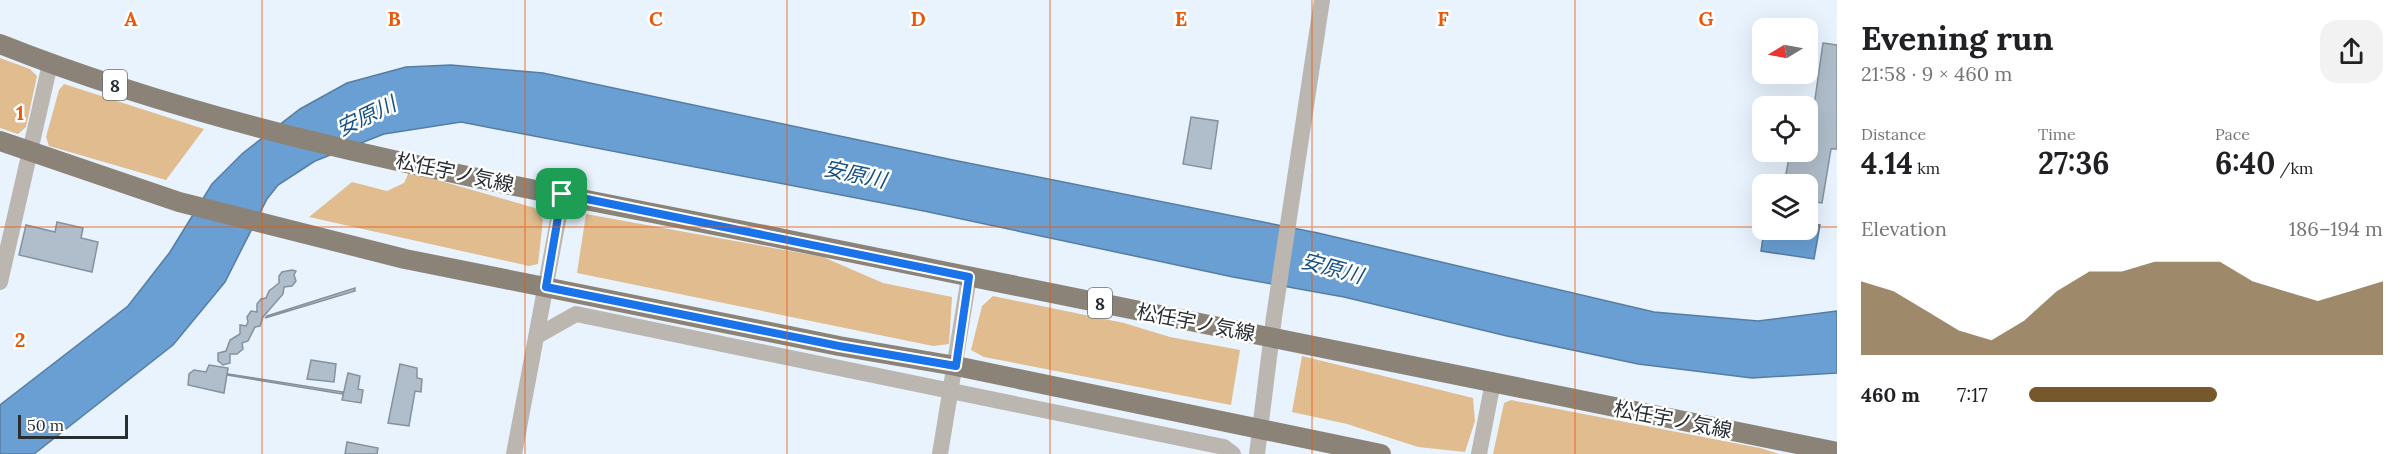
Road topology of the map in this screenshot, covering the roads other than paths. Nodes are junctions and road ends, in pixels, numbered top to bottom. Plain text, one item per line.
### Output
1 (1322, 0) edge
2 (0, 44) edge
3 (50, 64) junction
4 (0, 141) edge
5 (30, 153) junction
6 (562, 194) junction
7 (969, 277) junction
8 (0, 282) edge
9 (546, 287) junction
10 (1273, 327) junction
11 (537, 336) junction
12 (956, 366) junction
13 (1493, 382) junction
14 (951, 392) junction
15 (1260, 431) junction
16 (1837, 452) edge
17 (514, 454) edge
18 (940, 454) edge
19 (1233, 454) edge
20 (1257, 454) edge
21 (1381, 454) edge
22 (1479, 454) edge

1 - 10 street
2 - 3 main road, 松任宇ノ気線 / 8
3 - 5 street
3 - 6 main road, 松任宇ノ気線 / 8
4 - 5 main road
5 - 8 street
5 - 9 main road
6 - 7 main road, 松任宇ノ気線 / 8
6 - 9 street
7 - 10 main road, 松任宇ノ気線 / 8
7 - 12 street
9 - 11 street
9 - 12 main road
10 - 13 main road, 松任宇ノ気線 / 8
10 - 15 street
11 - 14 street
11 - 17 street
12 - 14 street
12 - 15 main road
13 - 16 main road, 松任宇ノ気線 / 8
13 - 22 street
14 - 18 street
14 - 19 street
15 - 20 street
15 - 21 main road

